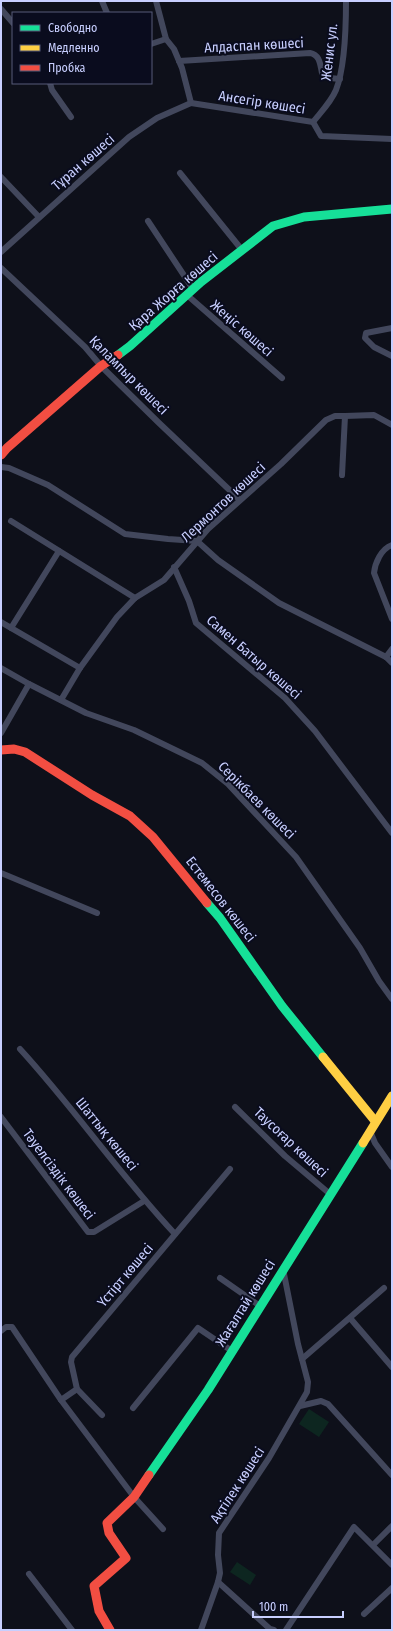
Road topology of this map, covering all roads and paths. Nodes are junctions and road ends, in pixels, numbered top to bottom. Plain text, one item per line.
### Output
1 (102, 1) edge
2 (156, 1) edge
3 (346, 1) edge
4 (1, 9) edge
5 (107, 12) edge
6 (12, 22) edge
7 (166, 39) junction
8 (152, 44) edge
9 (179, 61) junction
10 (340, 79) junction
11 (50, 84) edge
12 (191, 103) junction
13 (71, 117) dead end
14 (313, 122) junction
15 (392, 139) edge
16 (180, 173) dead end
17 (1, 177) edge
18 (392, 209) edge
19 (39, 217) junction
20 (148, 221) dead end
21 (242, 250) junction
22 (1, 252) edge
23 (1, 268) edge
24 (190, 292) junction
25 (392, 328) edge
26 (392, 356) edge
27 (101, 366) junction
28 (282, 378) dead end
29 (345, 416) junction
30 (392, 425) edge
31 (4, 445) edge
32 (1, 455) edge
33 (1, 467) edge
34 (342, 476) dead end
35 (240, 500) junction
36 (11, 521) dead end
37 (197, 541) junction
38 (392, 545) edge
39 (59, 551) junction
40 (174, 567) junction
41 (135, 598) junction
42 (392, 619) edge
43 (1, 622) edge
44 (11, 628) junction
45 (392, 649) edge
46 (386, 657) junction
47 (392, 663) edge
48 (1, 668) edge
49 (80, 668) junction
50 (29, 684) junction
51 (61, 700) junction
52 (1, 733) edge
53 (1, 750) edge
54 (392, 832) edge
55 (1, 873) edge
56 (97, 913) dead end
57 (392, 1000) edge
58 (20, 1049) dead end
59 (392, 1096) edge
60 (235, 1107) dead end
61 (1, 1117) edge
62 (375, 1121) junction
63 (370, 1131) junction
64 (392, 1167) edge
65 (230, 1169) dead end
66 (330, 1194) junction
67 (144, 1201) junction
68 (175, 1234) junction
69 (283, 1268) junction
70 (220, 1278) dead end
71 (384, 1288) dead end
72 (260, 1306) junction
73 (350, 1318) junction
74 (1, 1331) edge
75 (232, 1351) junction
76 (302, 1359) junction
77 (392, 1367) edge
78 (77, 1389) junction
79 (61, 1400) junction
80 (300, 1406) junction
81 (133, 1408) dead end
82 (102, 1414) dead end
83 (392, 1475) edge
84 (134, 1497) junction
85 (392, 1526) edge
86 (163, 1529) dead end
87 (373, 1545) junction
88 (392, 1565) edge
89 (29, 1574) dead end
90 (218, 1582) junction
91 (392, 1588) edge
92 (364, 1614) dead end
93 (72, 1630) edge
94 (110, 1630) edge
95 (201, 1630) edge
96 (274, 1630) edge
97 (286, 1630) edge

1 - 5 street
2 - 7 street
3 - 10 street, Женис ул.
4 - 6 street
7 - 8 street
7 - 9 street
9 - 10 street, Алдаспан көшесі
9 - 12 street
10 - 14 street, Женис ул.
11 - 13 street
12 - 14 street, Ансегір көшесі
12 - 19 street, Тұран көшесі
14 - 15 street, Ансегір көшесі
16 - 21 street
17 - 19 street
18 - 21 street, Қара Жорға көшесі
19 - 22 street, Тұран көшесі
20 - 24 street, Жеңіс көшесі
21 - 24 street, Қара Жорға көшесі
23 - 27 street, Қалампыр көшесі
24 - 27 street, Қара Жорға көшесі
24 - 28 street, Жеңіс көшесі
25 - 26 street
27 - 31 street, Қара Жорға көшесі
27 - 35 street, Қалампыр көшесі
29 - 30 street, Лермонтов көшесі
29 - 34 street
29 - 35 street, Лермонтов көшесі
31 - 32 street, Қара Жорға көшесі
33 - 37 street
35 - 37 street, Лермонтов көшесі
36 - 39 street
37 - 40 street, Лермонтов көшесі
37 - 46 street
38 - 42 street
39 - 41 street
39 - 44 street
40 - 41 street, Лермонтов көшесі
40 - 54 street, Самен Батыр көшесі
41 - 49 street, Лермонтов көшесі
43 - 44 street
44 - 49 street
45 - 46 street
46 - 47 street
48 - 50 street, Серікбаев көшесі
49 - 51 street, Лермонтов көшесі
50 - 51 street, Серікбаев көшесі
50 - 52 street
51 - 57 street, Серікбаев көшесі
53 - 62 street, Естемесов көшесі
55 - 56 street
58 - 67 street, Шаттық көшесі
59 - 62 street, Жағалтай көшесі
60 - 66 street, Тауcоғар көшесі
61 - 67 street, Тәуелсіздік көшесі
62 - 63 street, Жағалтай көшесі
63 - 64 street
63 - 66 street, Жағалтай көшесі
65 - 68 street, Үстірт көшесі
66 - 69 street, Жағалтай көшесі
67 - 68 street, Шаттық көшесі
68 - 78 street, Үстірт көшесі
69 - 72 street, Жағалтай көшесі
69 - 76 street, Ақтілек көшесі
70 - 72 street
71 - 73 street
72 - 75 street, Жағалтай көшесі
73 - 76 street
73 - 77 street
74 - 79 street
75 - 81 street
75 - 84 street, Жағалтай көшесі
76 - 80 street, Ақтілек көшесі
78 - 79 street
78 - 82 street
79 - 84 street
80 - 83 street
80 - 90 street, Ақтілек көшесі
84 - 86 street
84 - 94 street, Жағалтай көшесі
85 - 87 street
87 - 88 street
87 - 97 street
89 - 93 street
90 - 95 street, Ақтілек көшесі
90 - 96 street
91 - 92 street

